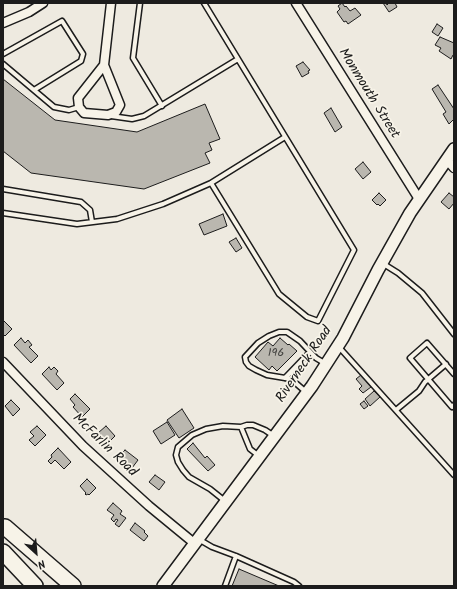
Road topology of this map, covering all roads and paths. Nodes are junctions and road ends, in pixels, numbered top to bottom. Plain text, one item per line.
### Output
1 (43, 3) edge
2 (111, 3) edge
3 (140, 3) edge
4 (204, 3) edge
5 (296, 3) edge
6 (3, 23) edge
7 (3, 54) edge
8 (238, 59) junction
9 (3, 64) edge
10 (104, 65) junction
11 (34, 90) junction
12 (162, 106) junction
13 (79, 107) junction
14 (108, 115) junction
15 (285, 136) junction
16 (454, 149) edge
17 (450, 164) edge
18 (210, 183) junction
19 (3, 189) edge
20 (419, 199) junction
21 (3, 213) edge
22 (92, 222) junction
23 (382, 263) junction
24 (454, 334) edge
25 (338, 346) junction
26 (310, 352) junction
27 (3, 362) edge
28 (326, 364) junction
29 (446, 364) junction
30 (454, 374) edge
31 (285, 378) junction
32 (428, 380) junction
33 (307, 392) junction
34 (454, 405) edge
35 (396, 410) junction
36 (241, 427) junction
37 (274, 436) junction
38 (259, 456) junction
39 (454, 476) edge
40 (225, 501) junction
41 (4, 526) edge
42 (196, 540) junction
43 (3, 552) edge
44 (236, 556) junction
45 (35, 586) edge
46 (65, 586) edge
47 (73, 586) edge
48 (163, 586) edge
49 (225, 586) edge
50 (299, 586) edge

1 - 6 street
2 - 10 street
3 - 12 lane
4 - 8 lane
5 - 20 street, Monmouth Street
7 - 11 lane
8 - 12 lane
8 - 15 lane
9 - 11 lane
10 - 13 street
10 - 14 street
11 - 13 lane
12 - 14 lane
13 - 14 street
15 - 18 lane
15 - 18 lane
16 - 17 main road, Riverneck Road
17 - 20 main road, Riverneck Road
18 - 22 lane
19 - 22 lane
20 - 23 main road, Riverneck Road
21 - 22 lane
23 - 24 lane
23 - 25 main road, Riverneck Road
25 - 28 main road, Riverneck Road
25 - 35 lane
26 - 28 lane
26 - 31 lane
26 - 31 lane
27 - 42 street, McFarlin Road
28 - 33 main road, Riverneck Road
29 - 30 lane
29 - 32 lane
29 - 32 lane
31 - 33 lane
32 - 34 lane
32 - 35 lane
33 - 37 main road, Riverneck Road
35 - 39 lane
36 - 37 lane
36 - 38 lane
36 - 40 lane
37 - 38 main road, Riverneck Road
38 - 40 main road, Riverneck Road
40 - 42 main road, Riverneck Road
41 - 46 highway
41 - 47 highway
42 - 44 lane
42 - 48 main road, Riverneck Road
43 - 45 highway
44 - 49 lane
44 - 50 lane

